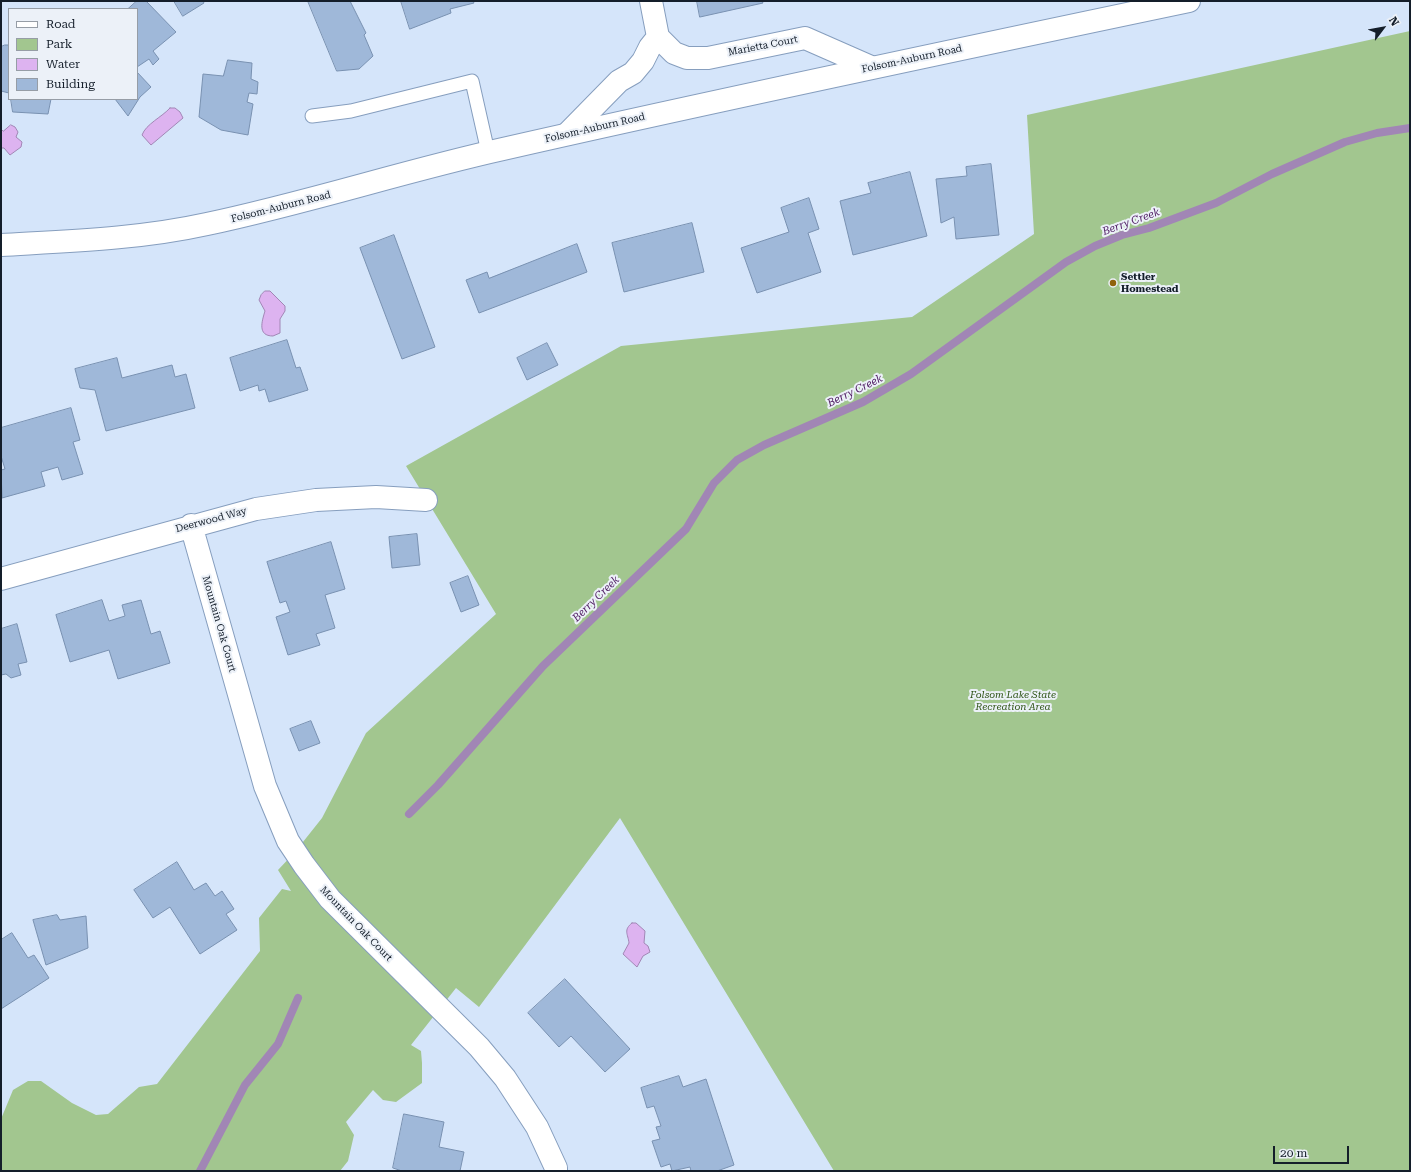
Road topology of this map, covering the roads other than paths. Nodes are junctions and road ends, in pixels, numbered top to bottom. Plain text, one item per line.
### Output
1 (652, 1) edge
2 (1189, 1) edge
3 (658, 37) junction
4 (871, 67) junction
5 (312, 116) dead end
6 (567, 134) junction
7 (488, 152) junction
8 (1, 245) edge
9 (426, 500) dead end
10 (191, 525) junction
11 (1, 579) edge
12 (556, 1169) edge

1 - 3 street
2 - 4 street, Folsom-Auburn Road
3 - 4 street, Marietta Court
3 - 6 street
4 - 6 street, Folsom-Auburn Road
5 - 7 lane
6 - 7 street, Folsom-Auburn Road
7 - 8 street, Folsom-Auburn Road
9 - 10 street, Deerwood Way
10 - 11 street, Deerwood Way
10 - 12 street, Mountain Oak Court

